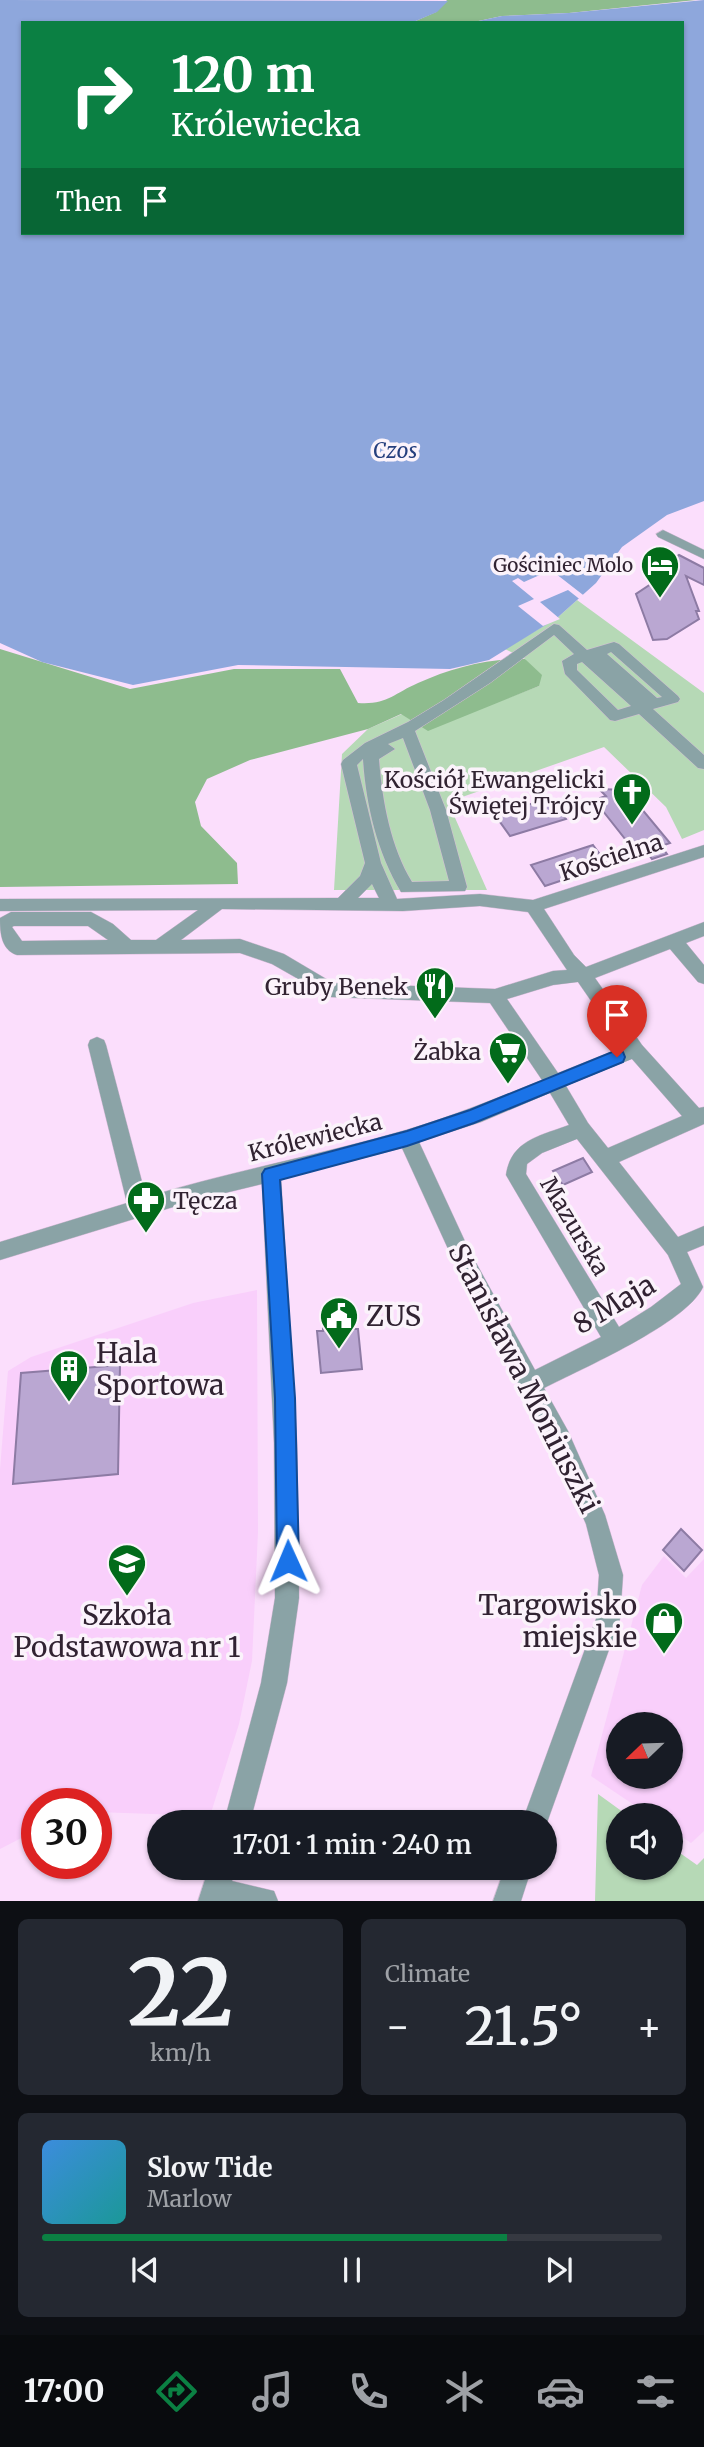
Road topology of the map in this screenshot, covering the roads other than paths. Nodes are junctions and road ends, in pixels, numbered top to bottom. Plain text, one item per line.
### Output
1 (663, 534) dead end
2 (704, 555) edge
3 (590, 654) junction
4 (648, 706) junction
5 (409, 734) junction
6 (704, 748) edge
7 (704, 764) edge
8 (704, 851) edge
9 (373, 863) junction
10 (459, 887) junction
11 (480, 900) junction
12 (219, 902) junction
13 (343, 903) junction
14 (0, 905) edge
15 (533, 906) junction
16 (399, 910) junction
17 (704, 929) edge
18 (673, 940) junction
19 (127, 947) junction
20 (159, 947) junction
21 (583, 975) junction
22 (704, 977) edge
23 (495, 996) junction
24 (97, 1045) dead end
25 (635, 1050) junction
26 (554, 1082) junction
27 (700, 1117) edge
28 (581, 1129) junction
29 (407, 1138) junction
30 (605, 1159) junction
31 (271, 1174) junction
32 (139, 1209) junction
33 (704, 1235) edge
34 (675, 1248) junction
35 (0, 1251) edge
36 (615, 1340) junction
37 (531, 1383) junction
38 (240, 1810) edge
39 (539, 1810) edge
40 (514, 1880) edge
41 (216, 1887) edge
42 (264, 1901) edge
43 (506, 1901) edge

1 - 2 street
3 - 4 street
3 - 4 street
3 - 4 street
3 - 5 street
4 - 6 street
4 - 7 street
5 - 9 street
5 - 10 street
5 - 10 street
8 - 15 street, Kościelna
9 - 13 street
9 - 16 street
10 - 11 street
11 - 15 street
11 - 16 street
12 - 13 street
12 - 14 street
12 - 20 street
13 - 16 street
15 - 21 street
17 - 18 street
18 - 21 street
18 - 22 street
19 - 19 street
19 - 20 street
20 - 23 street
21 - 23 street
21 - 25 street
23 - 26 street
24 - 32 street
25 - 26 street, Królewiecka
25 - 27 street
26 - 28 street
26 - 29 street, Królewiecka
27 - 30 street
28 - 30 street
28 - 36 street, Mazurska
29 - 31 street, Królewiecka
29 - 37 street, Stanisława Moniuszki
30 - 34 street
31 - 32 street, Królewiecka
31 - 38 street
32 - 35 street, Królewiecka
33 - 34 street
34 - 36 street, 8 Maja
36 - 37 street, 8 Maja
37 - 39 street, Stanisława Moniuszki
40 - 43 street
41 - 42 street

